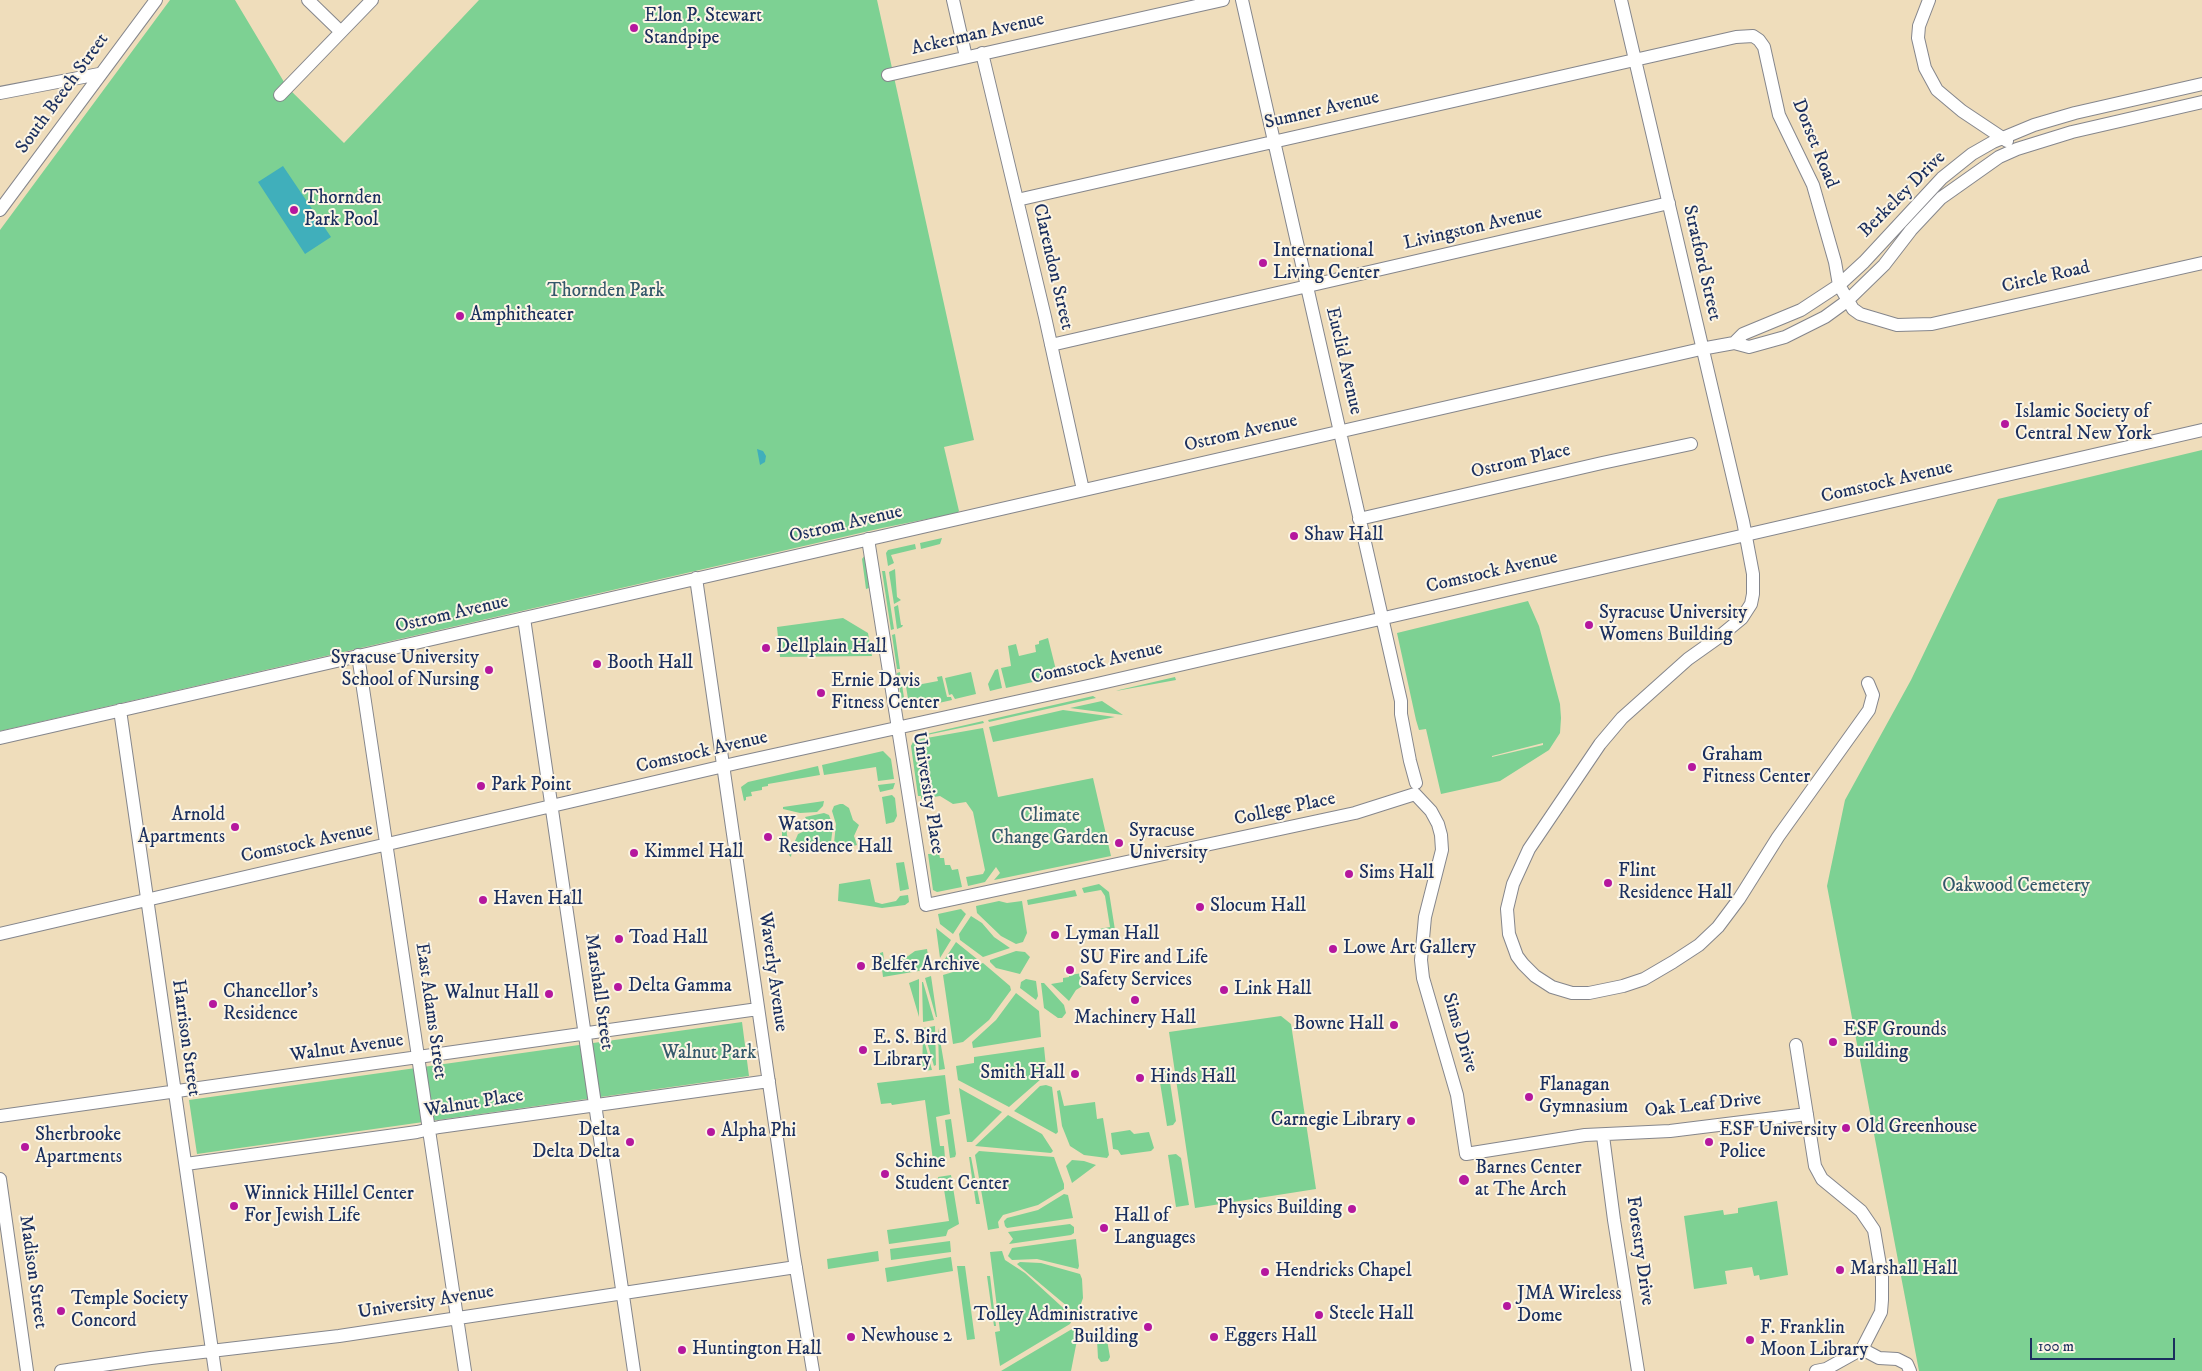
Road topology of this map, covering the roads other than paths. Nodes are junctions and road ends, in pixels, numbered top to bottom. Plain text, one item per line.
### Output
1 (156, 0) edge
2 (308, 0) edge
3 (372, 0) edge
4 (953, 0) edge
5 (1223, 0) edge
6 (1242, 0) edge
7 (1622, 0) edge
8 (1929, 0) edge
9 (341, 32) junction
10 (982, 53) junction
11 (966, 57) junction
12 (1635, 60) junction
13 (99, 74) junction
14 (888, 75) dead end
15 (2202, 84) edge
16 (0, 93) edge
17 (280, 95) dead end
18 (2202, 102) edge
19 (2004, 138) junction
20 (1275, 141) junction
21 (2016, 149) junction
22 (1018, 200) junction
23 (1669, 203) junction
24 (0, 210) edge
25 (2202, 262) edge
26 (1838, 285) junction
27 (1306, 286) junction
28 (1847, 301) junction
29 (1897, 325) joint
30 (1734, 343) junction
31 (1051, 345) junction
32 (1701, 349) junction
33 (1340, 430) junction
34 (2202, 430) edge
35 (1691, 444) dead end
36 (1083, 490) junction
37 (1360, 519) junction
38 (1745, 534) junction
39 (868, 539) junction
40 (696, 578) junction
41 (1381, 617) junction
42 (524, 618) junction
43 (358, 655) junction
44 (1868, 683) dead end
45 (120, 710) junction
46 (898, 728) junction
47 (0, 738) edge
48 (724, 766) junction
49 (1416, 788) junction
50 (552, 807) junction
51 (387, 845) junction
52 (147, 899) junction
53 (926, 905) joint
54 (0, 934) edge
55 (758, 1009) junction
56 (584, 1033) junction
57 (1796, 1045) dead end
58 (417, 1058) junction
59 (769, 1081) junction
60 (174, 1092) junction
61 (595, 1104) junction
62 (1807, 1114) junction
63 (0, 1116) edge
64 (429, 1129) junction
65 (1603, 1136) junction
66 (186, 1164) junction
67 (0, 1179) edge
68 (796, 1267) junction
69 (623, 1292) junction
70 (457, 1317) junction
71 (1862, 1349) junction
72 (212, 1351) junction
73 (28, 1371) edge
74 (61, 1371) edge
75 (215, 1371) edge
76 (466, 1371) edge
77 (634, 1371) edge
78 (813, 1371) edge
79 (1638, 1371) edge
80 (1816, 1371) edge
81 (1910, 1371) edge

1 - 13 street, South Beech Street
2 - 9 street
3 - 9 street
4 - 11 street
5 - 10 street, Ackerman Avenue
6 - 20 street, Euclid Avenue
7 - 12 street, Stratford Street
8 - 19 street
9 - 17 street
10 - 11 street, Ackerman Avenue
10 - 22 street, Clarendon Street
11 - 14 street, Ackerman Avenue
12 - 20 street, Sumner Avenue
12 - 23 street, Stratford Street
12 - 26 street, Dorset Road
13 - 16 street
13 - 24 street, South Beech Street
15 - 19 street, Berkeley Drive
18 - 21 street, Berkeley Drive
19 - 21 street
19 - 26 street, Berkeley Drive
20 - 22 street, Sumner Avenue
20 - 27 street, Euclid Avenue
21 - 28 street, Berkeley Drive
22 - 31 street, Clarendon Street
23 - 27 street, Livingston Avenue
23 - 32 street, Stratford Street
25 - 29 street, Circle Road
26 - 28 street, Dorset Road
26 - 30 street, Berkeley Drive
27 - 31 street, Livingston Avenue
27 - 33 street, Euclid Avenue
28 - 29 street, Dorset Road
28 - 30 street, Berkeley Drive
30 - 32 street, Berkeley Drive
31 - 36 street, Clarendon Street
32 - 33 street, Ostrom Avenue
32 - 38 street, Stratford Street
33 - 36 street, Ostrom Avenue
33 - 37 street, Euclid Avenue
34 - 38 street, Comstock Avenue
35 - 37 street, Ostrom Place
36 - 39 street, Ostrom Avenue
37 - 41 street, Euclid Avenue
38 - 41 street, Comstock Avenue
38 - 44 street, Stratford Street
39 - 40 street, Ostrom Avenue
39 - 46 street, University Place
40 - 42 street, Ostrom Avenue
40 - 48 street, Waverly Avenue
41 - 46 street, Comstock Avenue
41 - 49 street, Euclid Avenue
42 - 43 street, Ostrom Avenue
42 - 50 street, Marshall Street
43 - 45 street, Ostrom Avenue
43 - 51 street, East Adams Street
45 - 47 street, Ostrom Avenue
45 - 52 street, Harrison Street
46 - 48 street, Comstock Avenue
46 - 53 street, University Place
48 - 50 street, Comstock Avenue
48 - 55 street, Waverly Avenue
49 - 53 street, College Place
49 - 65 street, Sims Drive
50 - 51 street, Comstock Avenue
50 - 56 street, Marshall Street
51 - 52 street, Comstock Avenue
51 - 58 street, East Adams Street
52 - 54 street, Comstock Avenue
52 - 60 street, Harrison Street
55 - 56 street, Walnut Avenue
55 - 59 street, Waverly Avenue
56 - 58 street, Walnut Avenue
56 - 61 street, Marshall Street
57 - 62 street
58 - 60 street, Walnut Avenue
58 - 64 street, East Adams Street
59 - 61 street, Walnut Place
59 - 68 street, Waverly Avenue
60 - 63 street, Walnut Avenue
60 - 66 street, Harrison Street
61 - 64 street, Walnut Place
61 - 69 street, Marshall Street
62 - 65 street, Oak Leaf Drive
62 - 71 street
64 - 66 street, Walnut Place
64 - 70 street, East Adams Street
65 - 79 street, Forestry Drive
66 - 72 street, Harrison Street
67 - 73 street, Madison Street
68 - 69 street, University Avenue
68 - 78 street, Waverly Avenue
69 - 70 street, University Avenue
69 - 77 street, Marshall Street
70 - 72 street, University Avenue
70 - 76 street, East Adams Street
71 - 80 street
71 - 81 street
72 - 74 street, University Avenue
72 - 75 street, Harrison Street

